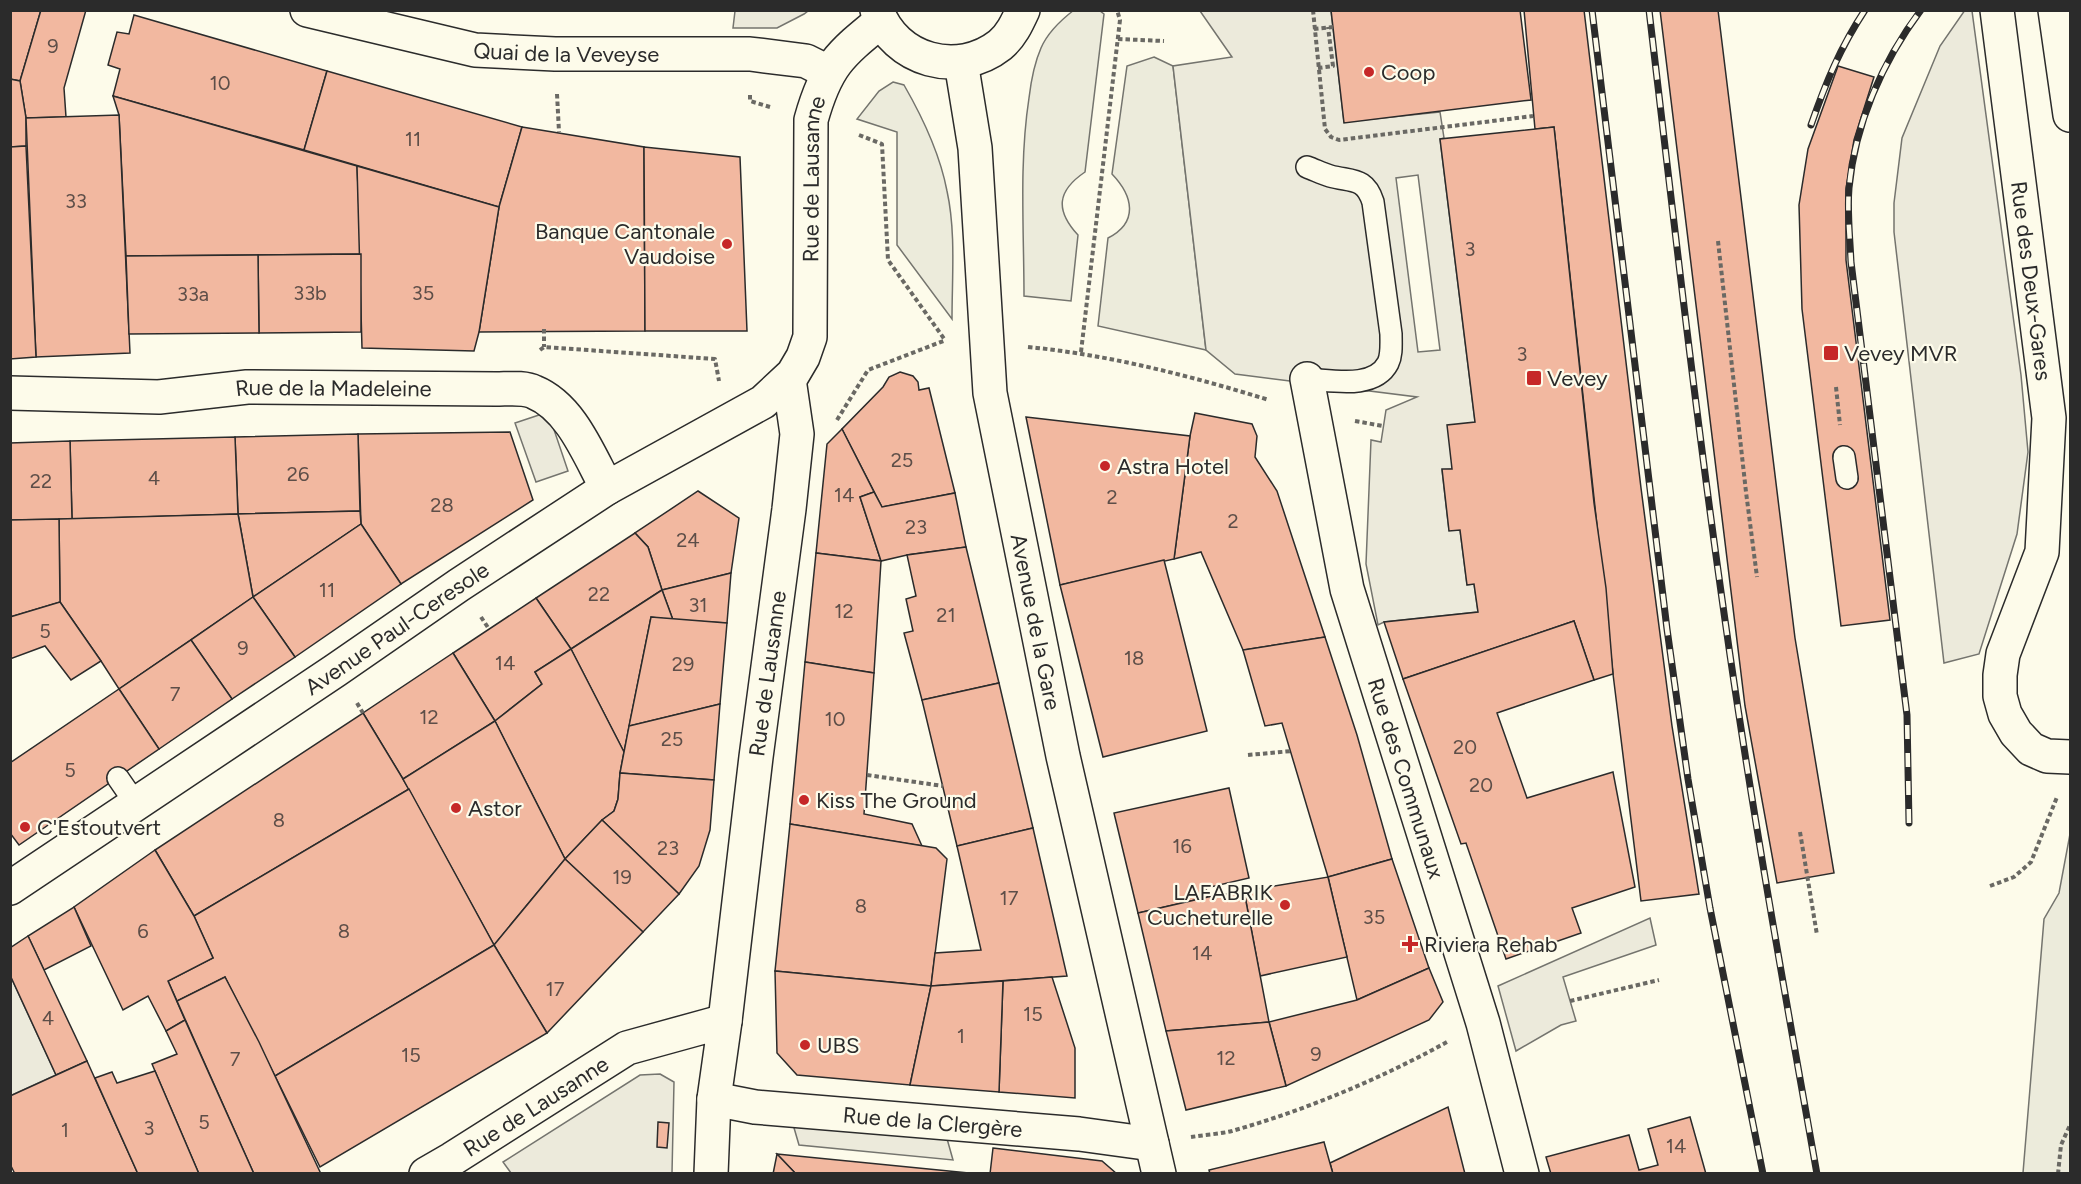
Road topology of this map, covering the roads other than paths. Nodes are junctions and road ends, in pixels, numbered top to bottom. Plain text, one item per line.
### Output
1 (308, 10) edge
2 (1023, 10) edge
3 (1997, 10) edge
4 (2055, 10) edge
5 (879, 16) edge
6 (2067, 54) edge
7 (961, 62) junction
8 (828, 72) junction
9 (2070, 115) edge
10 (1307, 167) dead end
11 (789, 379) junction
12 (1307, 379) joint
13 (10, 393) edge
14 (1844, 457) dead end
15 (1847, 478) dead end
16 (607, 488) junction
17 (2056, 545) edge
18 (2070, 757) edge
19 (10, 888) edge
20 (725, 1021) junction
21 (714, 1099) junction
22 (1155, 1159) edge
23 (426, 1173) edge
24 (711, 1173) edge
25 (1522, 1173) edge

1 - 8 street, Quai de la Veveyse
2 - 7 street
3 - 17 street, Rue des Deux-Gares
4 - 6 street
5 - 7 street
5 - 8 street, Rue de Lausanne
6 - 9 street
7 - 22 street, Avenue de la Gare
8 - 11 street, Rue de Lausanne
10 - 12 lane
11 - 16 street, Avenue Paul-Ceresole
11 - 20 street, Rue de Lausanne
12 - 25 street, Rue des Communaux
13 - 16 street, Rue de la Madeleine
14 - 15 lane
16 - 19 street, Avenue Paul-Ceresole
17 - 18 street, Rue des Deux-Gares
20 - 21 street
20 - 23 street, Rue de Lausanne
21 - 22 street, Rue de la Clergère
21 - 24 street

